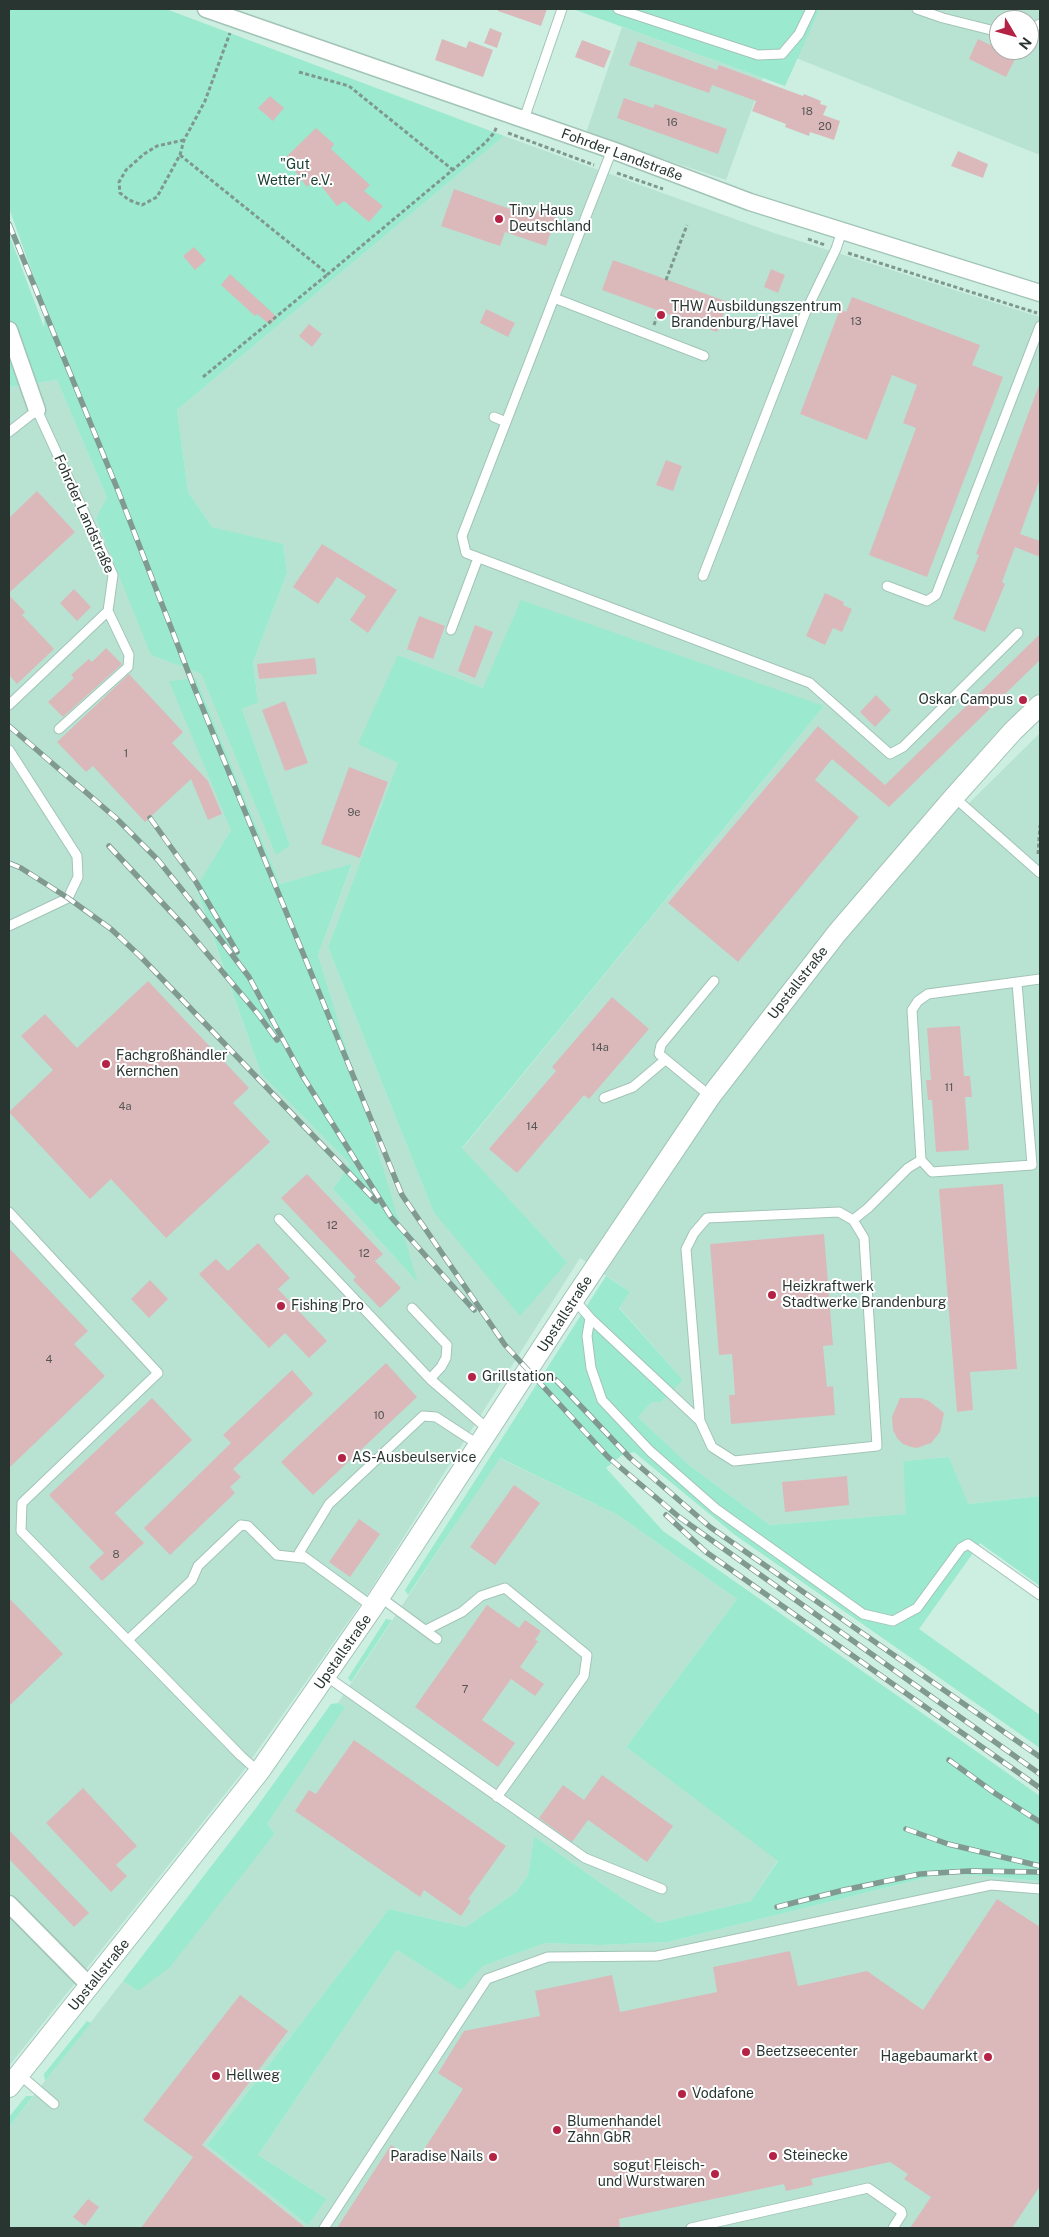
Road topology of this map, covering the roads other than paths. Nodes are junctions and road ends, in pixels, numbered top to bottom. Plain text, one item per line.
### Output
1 (206, 9) edge
2 (562, 9) edge
3 (618, 9) edge
4 (811, 9) edge
5 (917, 9) edge
6 (238, 14) edge
7 (989, 30) edge
8 (524, 119) junction
9 (612, 150) junction
10 (842, 232) junction
11 (1040, 294) edge
12 (554, 298) junction
13 (1040, 326) edge
14 (9, 330) edge
15 (704, 356) dead end
16 (37, 410) junction
17 (494, 417) dead end
18 (506, 422) junction
19 (9, 432) edge
20 (478, 558) junction
21 (703, 576) dead end
22 (887, 586) dead end
23 (108, 611) junction
24 (451, 630) dead end
25 (1018, 633) dead end
26 (11, 703) edge
27 (1040, 704) edge
28 (59, 729) dead end
29 (9, 750) edge
30 (954, 797) junction
31 (1039, 872) edge
32 (9, 926) edge
33 (1040, 979) edge
34 (714, 981) dead end
35 (1017, 983) junction
36 (665, 1060) junction
37 (710, 1097) junction
38 (604, 1098) dead end
39 (921, 1160) junction
40 (9, 1212) edge
41 (279, 1219) dead end
42 (853, 1220) junction
43 (574, 1299) junction
44 (412, 1308) dead end
45 (590, 1318) junction
46 (430, 1379) junction
47 (700, 1421) junction
48 (484, 1437) junction
49 (303, 1558) junction
50 (1040, 1594) edge
51 (377, 1602) junction
52 (426, 1630) junction
53 (437, 1639) dead end
54 (129, 1640) junction
55 (326, 1676) junction
56 (259, 1772) junction
57 (497, 1797) junction
58 (662, 1889) dead end
59 (1040, 1889) edge
60 (9, 1904) edge
61 (90, 1986) junction
62 (14, 2081) edge
63 (54, 2104) dead end
64 (324, 2228) edge
65 (691, 2228) edge
66 (893, 2228) edge

1 - 6 street, Fohrder Landstraße
2 - 8 lane
3 - 4 lane
5 - 7 lane
6 - 8 street, Fohrder Landstraße
8 - 9 street, Fohrder Landstraße
9 - 10 street, Fohrder Landstraße
9 - 12 lane
10 - 11 street, Fohrder Landstraße
10 - 21 lane
12 - 15 lane
12 - 18 lane
13 - 22 lane
14 - 16 street, Fohrder Landstraße
16 - 19 lane
16 - 23 lane, Fohrder Landstraße
17 - 18 lane
18 - 20 lane
20 - 24 lane
20 - 25 lane
23 - 26 lane
23 - 28 lane
27 - 30 street, Upstallstraße
29 - 32 lane
30 - 31 lane
30 - 37 street, Upstallstraße
33 - 35 lane
34 - 36 lane
35 - 39 lane
35 - 39 lane
36 - 37 lane
36 - 38 lane
37 - 43 street, Upstallstraße
39 - 42 lane
40 - 54 lane
41 - 46 lane
42 - 47 lane
42 - 47 lane
43 - 45 lane
43 - 48 street, Upstallstraße
44 - 46 lane
45 - 47 lane
45 - 50 lane
46 - 48 lane
48 - 49 lane
48 - 51 street, Upstallstraße
49 - 51 lane
49 - 54 lane
51 - 52 lane
51 - 55 street, Upstallstraße
52 - 53 lane
52 - 57 lane
54 - 56 lane
55 - 56 street, Upstallstraße
55 - 57 lane
56 - 61 street, Upstallstraße
57 - 58 lane
59 - 64 lane
60 - 61 street
61 - 62 street, Upstallstraße
62 - 63 lane
65 - 66 lane

